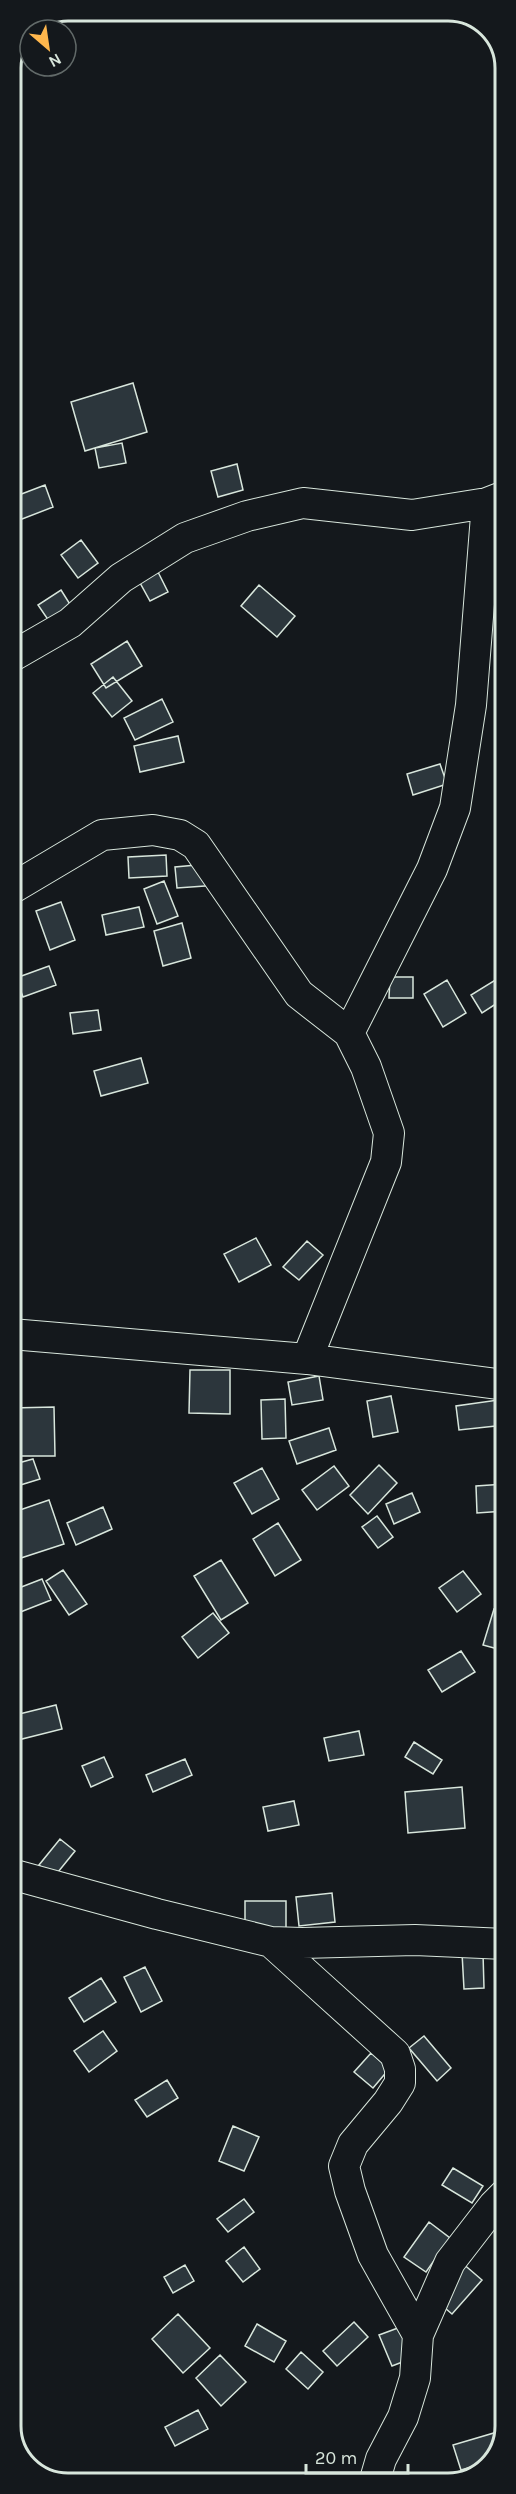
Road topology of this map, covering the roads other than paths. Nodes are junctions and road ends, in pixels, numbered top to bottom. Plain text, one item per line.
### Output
1 (495, 500) edge
2 (495, 508) edge
3 (21, 651) edge
4 (21, 883) edge
5 (350, 1033) junction
6 (21, 1336) edge
7 (307, 1359) junction
8 (495, 1383) edge
9 (21, 1877) edge
10 (271, 1942) junction
11 (495, 1944) edge
12 (495, 2204) edge
13 (418, 2335) junction
14 (377, 2473) edge

1 - 3 street
2 - 5 street
4 - 5 street
5 - 7 street
6 - 7 street
7 - 8 street
9 - 10 street
10 - 11 street
10 - 13 street
12 - 13 street
13 - 14 street

